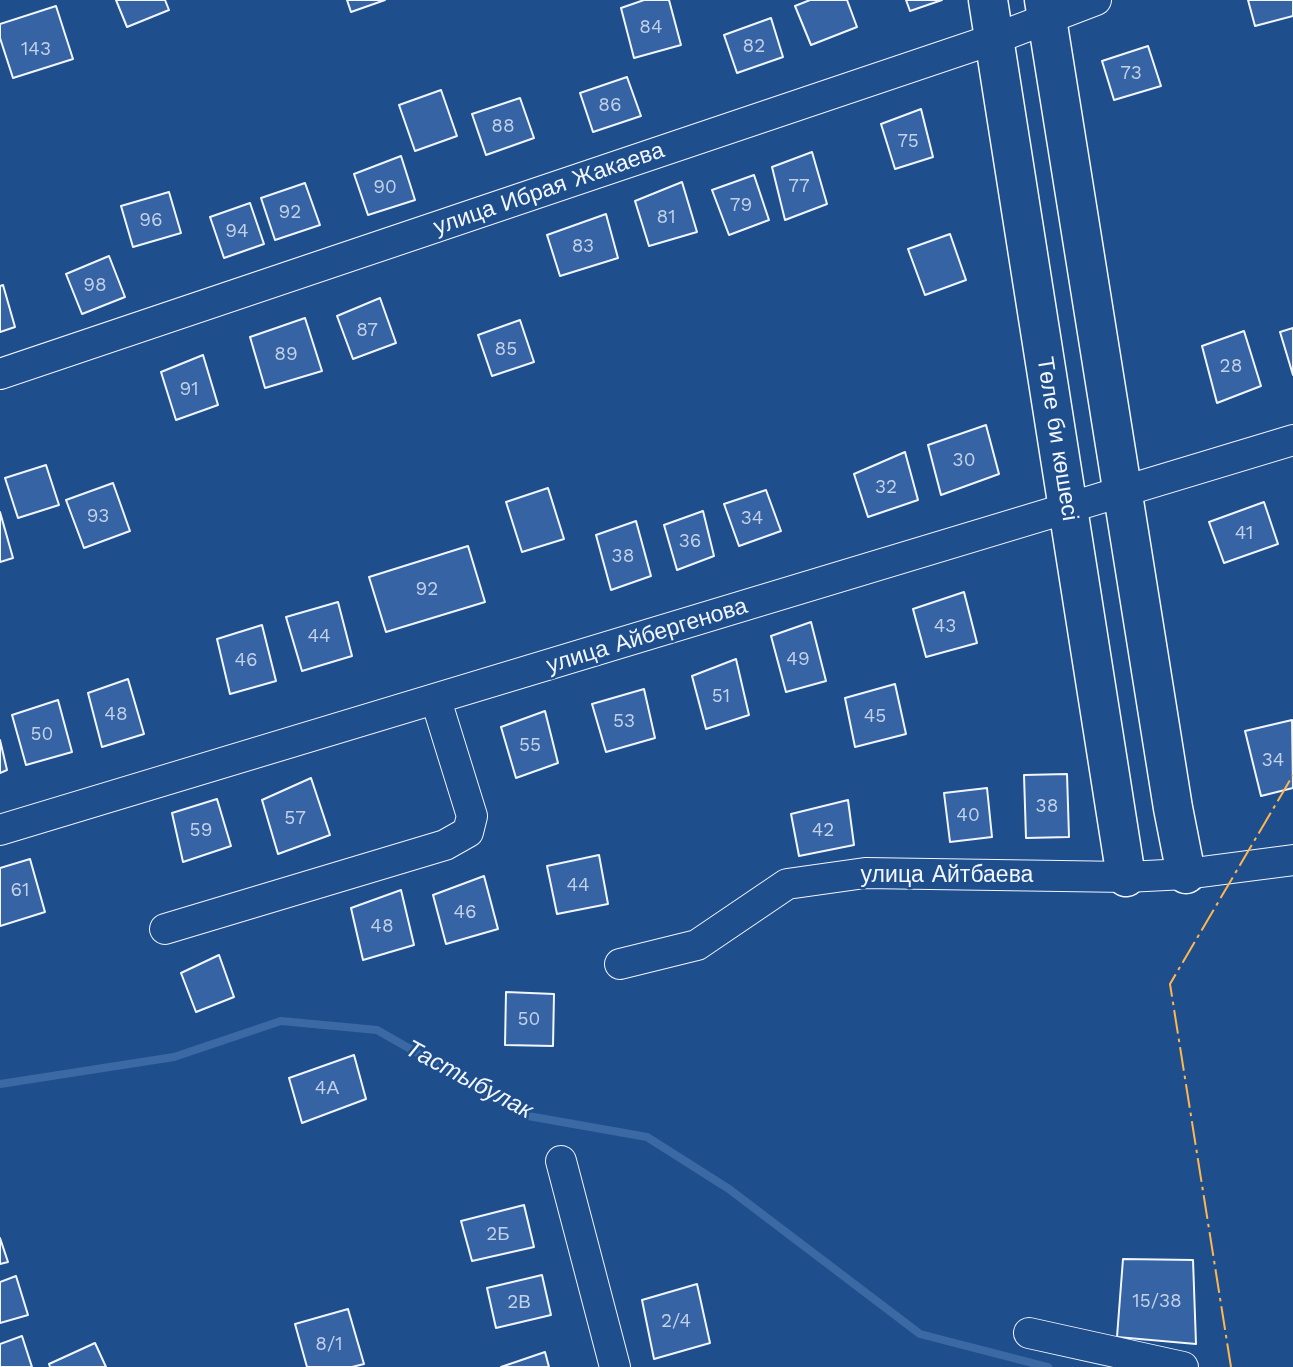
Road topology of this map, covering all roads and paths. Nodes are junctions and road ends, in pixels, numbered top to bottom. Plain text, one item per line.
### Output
1 (988, 0) edge
2 (1096, 0) edge
3 (1045, 10) edge
4 (994, 39) junction
5 (0, 374) edge
6 (1293, 440) edge
7 (1122, 493) junction
8 (1068, 509) junction
9 (436, 700) junction
10 (0, 830) edge
11 (1293, 860) edge
12 (1186, 874) junction
13 (1126, 877) junction
14 (164, 929) dead end
15 (620, 964) dead end
16 (561, 1161) dead end
17 (1029, 1333) dead end
18 (615, 1367) edge
19 (1183, 1367) edge

1 - 4 main road, Төле би көшесі
2 - 3 street, улица Ибрая Жакаева
3 - 4 street, улица Ибрая Жакаева
3 - 7 main road
4 - 5 street, улица Ибрая Жакаева
4 - 8 main road, Төле би көшесі
6 - 7 street, улица Айбергенова
7 - 8 street, улица Айбергенова
7 - 12 main road
8 - 9 street, улица Айбергенова
8 - 13 main road, Төле би көшесі
9 - 10 street, улица Айбергенова
9 - 14 street
11 - 12 street, улица Айтбаева
12 - 13 street, улица Айтбаева
13 - 15 street, улица Айтбаева
16 - 18 street
17 - 19 street

